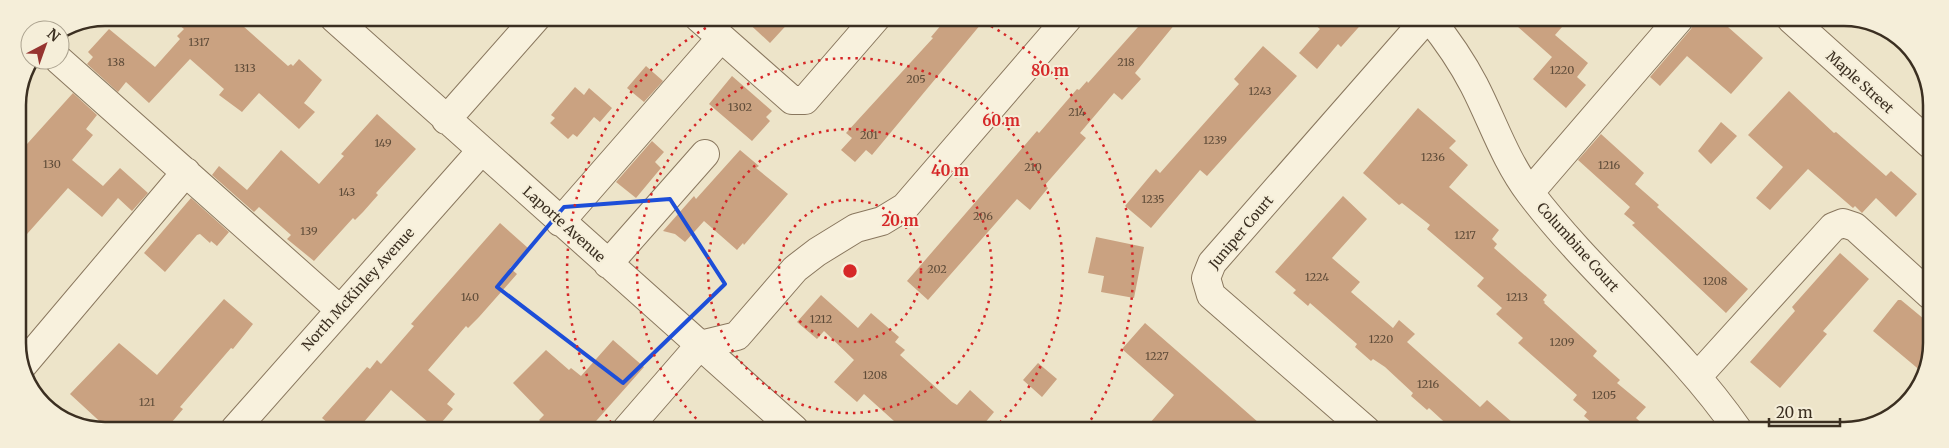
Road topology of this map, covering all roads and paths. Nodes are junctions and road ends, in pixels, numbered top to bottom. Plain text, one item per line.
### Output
1 (343, 26) edge
2 (529, 26) edge
3 (706, 26) edge
4 (869, 26) edge
5 (1061, 26) edge
6 (1420, 26) edge
7 (1435, 26) edge
8 (1674, 26) edge
9 (1799, 26) edge
10 (720, 39) junction
11 (70, 70) edge
12 (446, 120) junction
13 (1923, 138) edge
14 (481, 150) junction
15 (705, 154) dead end
16 (186, 172) junction
17 (1530, 192) junction
18 (560, 222) junction
19 (608, 264) junction
20 (1923, 288) edge
21 (339, 309) junction
22 (700, 345) junction
23 (28, 359) edge
24 (1697, 377) junction
25 (241, 422) edge
26 (633, 422) edge
27 (785, 422) edge
28 (1357, 422) edge
29 (1732, 422) edge

1 - 12 street, Laporte Avenue
2 - 12 street
3 - 10 street
4 - 10 street
5 - 22 street
6 - 28 street, Juniper Court
7 - 17 street, Columbine Court
8 - 17 street
9 - 13 street, Maple Street
10 - 18 street
11 - 16 street
12 - 14 street, Laporte Avenue
14 - 18 street, Laporte Avenue
14 - 21 street, North McKinley Avenue
15 - 19 street
16 - 21 street
16 - 23 street
17 - 24 street, Columbine Court
18 - 19 street, Laporte Avenue
19 - 22 street, Laporte Avenue
20 - 24 street
21 - 25 street, North McKinley Avenue
22 - 26 street
22 - 27 street, Laporte Avenue
24 - 29 street, Columbine Court

